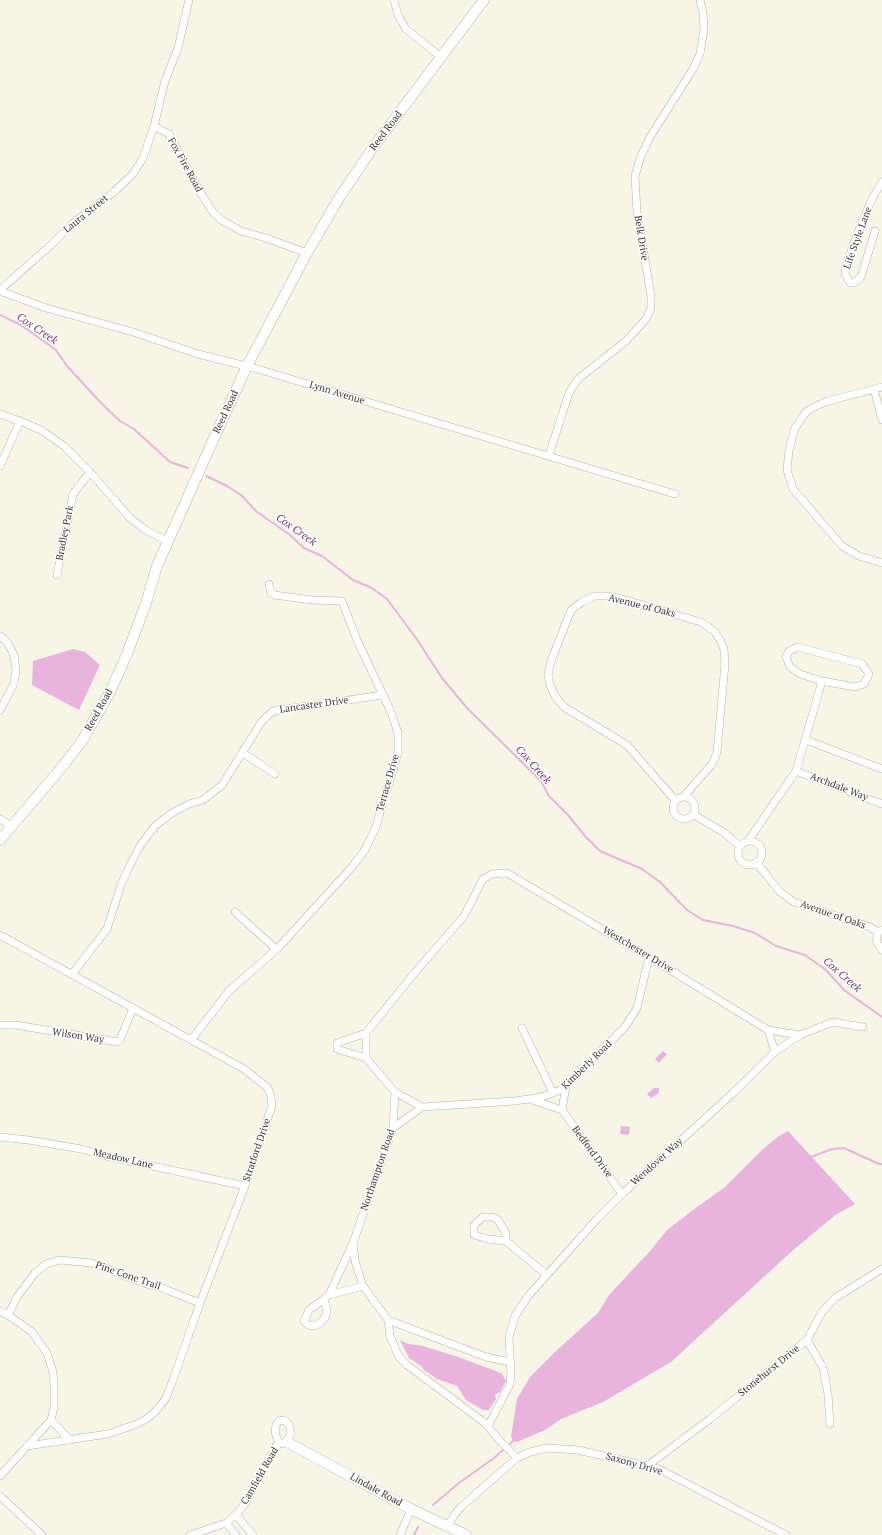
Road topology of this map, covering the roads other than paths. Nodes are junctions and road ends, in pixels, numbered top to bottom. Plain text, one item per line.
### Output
1 (189, 0) edge
2 (394, 0) edge
3 (484, 0) edge
4 (700, 0) edge
5 (441, 57) junction
6 (154, 126) junction
7 (882, 182) edge
8 (875, 231) dead end
9 (306, 253) junction
10 (0, 290) edge
11 (247, 366) junction
12 (878, 388) edge
13 (0, 414) edge
14 (882, 420) edge
15 (20, 421) junction
16 (549, 455) junction
17 (0, 466) edge
18 (90, 472) junction
19 (675, 494) dead end
20 (168, 541) junction
21 (882, 563) edge
22 (57, 575) dead end
23 (269, 584) dead end
24 (0, 636) edge
25 (822, 681) junction
26 (383, 694) junction
27 (0, 710) edge
28 (806, 740) junction
29 (243, 753) junction
30 (882, 769) edge
31 (796, 771) junction
32 (275, 774) dead end
33 (684, 796) junction
34 (674, 800) junction
35 (882, 804) edge
36 (694, 815) junction
37 (0, 819) edge
38 (12, 827) junction
39 (0, 840) edge
40 (748, 841) junction
41 (740, 846) junction
42 (756, 862) junction
43 (235, 912) dead end
44 (880, 931) edge
45 (0, 935) edge
46 (276, 949) junction
47 (882, 950) edge
48 (649, 956) junction
49 (72, 974) junction
50 (133, 1008) junction
51 (0, 1025) edge
52 (863, 1027) dead end
53 (522, 1028) dead end
54 (768, 1030) junction
55 (366, 1033) junction
56 (800, 1035) junction
57 (190, 1040) junction
58 (775, 1052) junction
59 (366, 1058) junction
60 (566, 1086) junction
61 (394, 1092) junction
62 (553, 1093) junction
63 (530, 1099) junction
64 (422, 1107) junction
65 (562, 1110) junction
66 (393, 1128) junction
67 (0, 1137) edge
68 (245, 1186) junction
69 (622, 1194) junction
70 (506, 1241) junction
71 (353, 1243) junction
72 (882, 1269) edge
73 (547, 1275) junction
74 (363, 1286) junction
75 (200, 1303) junction
76 (0, 1311) edge
77 (8, 1315) junction
78 (388, 1320) junction
79 (807, 1340) junction
80 (510, 1362) junction
81 (51, 1420) junction
82 (830, 1424) dead end
83 (488, 1426) junction
84 (70, 1440) junction
85 (283, 1443) joint
86 (28, 1446) junction
87 (514, 1455) junction
88 (647, 1466) junction
89 (0, 1476) edge
90 (0, 1496) edge
91 (410, 1509) junction
92 (236, 1515) junction
93 (226, 1523) junction
94 (447, 1527) junction
95 (42, 1535) edge
96 (190, 1535) edge
97 (236, 1535) edge
98 (253, 1535) edge
99 (400, 1535) edge
100 (466, 1535) edge
101 (786, 1535) edge

1 - 6 street
2 - 5 street
3 - 5 street, Reed Road
4 - 16 street, Belk Drive
5 - 9 street, Reed Road
6 - 9 street, Fox Fire Road
6 - 10 street, Laura Street
7 - 8 street, Life Style Lane
9 - 11 street, Reed Road
10 - 11 street, Lynn Avenue
11 - 16 street, Lynn Avenue
11 - 20 street, Reed Road
12 - 14 street
12 - 21 street
13 - 15 street
15 - 17 street
15 - 18 street
16 - 19 street, Lynn Avenue
18 - 20 street
18 - 22 street, Bradley Park
20 - 38 street, Reed Road
23 - 26 street, Terrace Drive
24 - 27 street
25 - 25 street
25 - 28 street
26 - 29 street, Lancaster Drive
26 - 46 street, Terrace Drive
28 - 30 street
28 - 31 street
29 - 32 street
29 - 49 street, Lancaster Drive
31 - 35 street, Archdale Way
31 - 40 street
33 - 34 street
33 - 34 street, Avenue of Oaks
33 - 36 street
34 - 36 street
36 - 41 street
37 - 38 street
38 - 39 street, Reed Road
40 - 41 street
40 - 42 street
41 - 42 street
42 - 44 street, Avenue of Oaks
43 - 46 street
44 - 47 street
45 - 49 street, Stratford Drive
46 - 57 street, Terrace Drive
48 - 54 street, Westchester Drive
48 - 55 street, Westchester Drive
48 - 60 street, Kimberly Road
49 - 50 street, Stratford Drive
50 - 51 street, Wilson Way
50 - 57 street, Stratford Drive
52 - 56 street, Wendover Way
53 - 62 street
54 - 56 street
54 - 58 street
55 - 59 street
55 - 59 street
56 - 58 street, Wendover Way
57 - 68 street, Stratford Drive
58 - 69 street, Wendover Way
59 - 61 street
60 - 62 street, Kimberly Road
60 - 65 street
61 - 64 street
61 - 66 street, Northampton Road
62 - 63 street, Kimberly Road
63 - 64 street, Kimberly Road
63 - 65 street
64 - 66 street
65 - 69 street, Bedford Drive
66 - 71 street, Northampton Road
67 - 68 street, Meadow Lane
68 - 75 street, Stratford Drive
69 - 73 street, Wendover Way
70 - 70 street
70 - 73 street
71 - 74 street, Northampton Road
71 - 74 street, Northampton Road
72 - 79 street, Stonehurst Drive
73 - 80 street, Wendover Way
74 - 78 street, Northampton Road
75 - 77 street, Pine Cone Trail
75 - 84 street, Stratford Drive
76 - 77 street
77 - 81 street
78 - 80 street
78 - 83 street, Northampton Road
79 - 82 street
79 - 88 street, Stonehurst Drive
80 - 83 street
81 - 84 street
81 - 86 street
83 - 87 street, Northampton Road
84 - 86 street, Stratford Drive
85 - 91 street, Lindale Road
85 - 92 street, Camfield Road
86 - 89 street
87 - 88 street, Saxony Drive
87 - 94 street
88 - 101 street, Saxony Drive
90 - 95 street
91 - 94 street, Lindale Road
91 - 99 street
92 - 93 street, Camfield Road
92 - 98 street, Camfield Road
93 - 96 street, Camfield Road
93 - 97 street
94 - 100 street, Lindale Road

